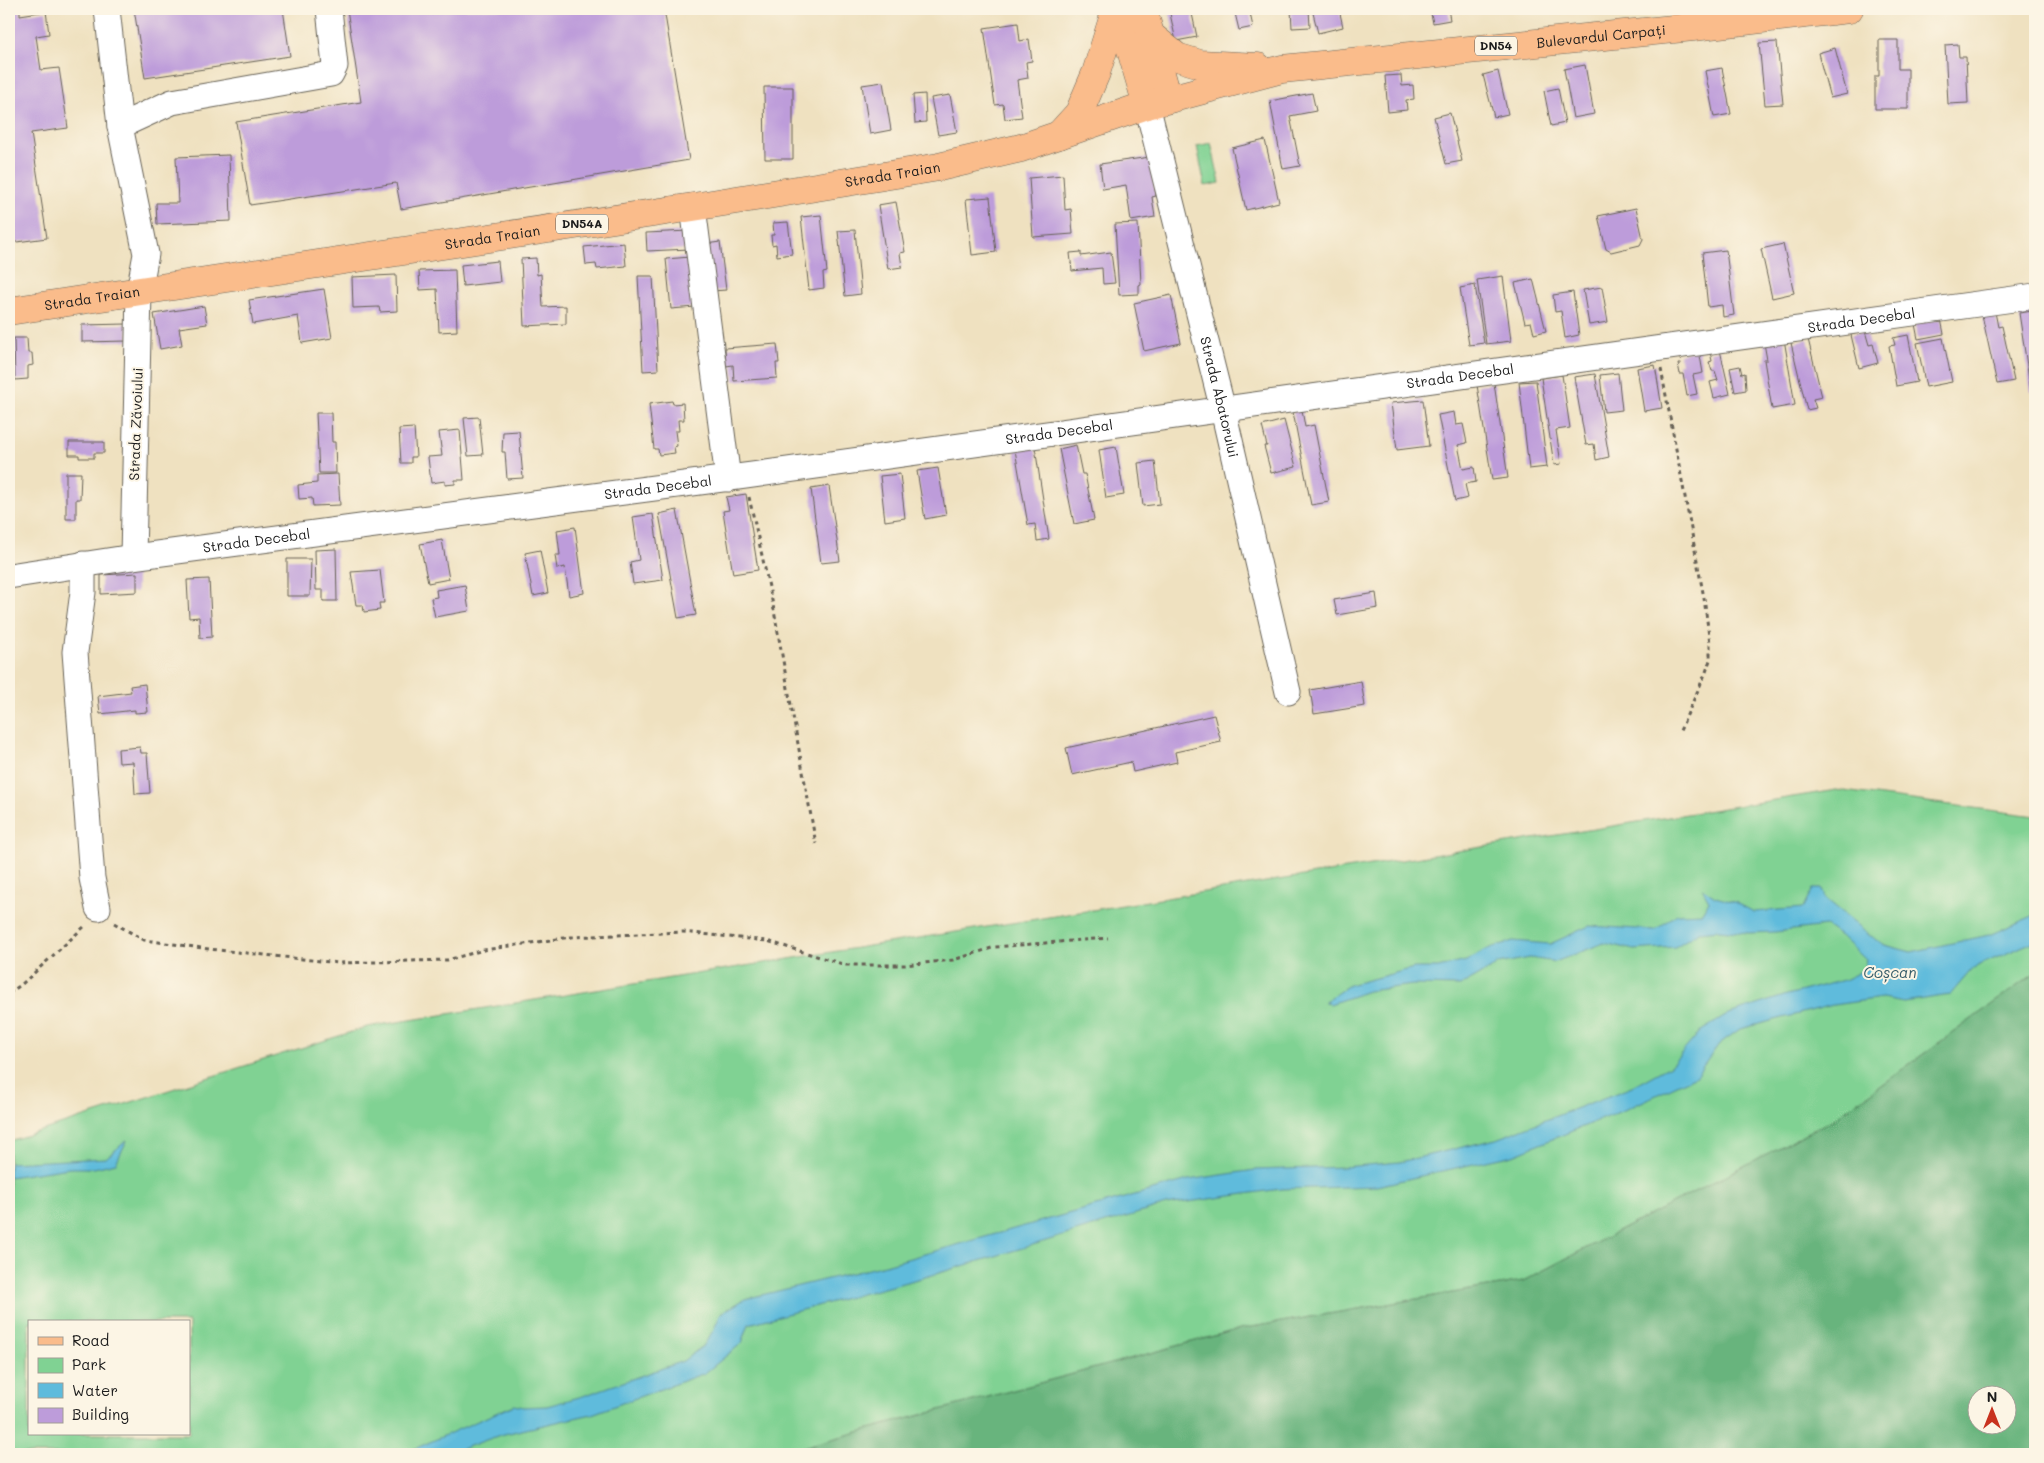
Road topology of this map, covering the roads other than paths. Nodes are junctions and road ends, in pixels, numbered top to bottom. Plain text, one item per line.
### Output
1 (107, 9) edge
2 (328, 9) edge
3 (1118, 9) edge
4 (1849, 9) edge
5 (1691, 18) edge
6 (1146, 21) edge
7 (1282, 69) junction
8 (1157, 102) junction
9 (120, 126) junction
10 (1058, 136) junction
11 (693, 207) junction
12 (139, 292) junction
13 (2035, 296) edge
14 (9, 311) edge
15 (1223, 410) junction
16 (736, 478) junction
17 (133, 557) junction
18 (83, 564) junction
19 (9, 576) edge
20 (1288, 692) dead end
21 (98, 908) road end

1 - 9 street, Strada Zăvoiului
2 - 9 street
3 - 8 main road
3 - 10 main road
4 - 5 main road, Bulevardul Carpați / DN54
5 - 7 main road, Bulevardul Carpați / DN54
6 - 7 main road
6 - 8 main road
7 - 8 main road, Bulevardul Carpați / DN54
8 - 10 main road, Strada Traian / DN54A
8 - 15 street, Strada Abatorului
9 - 12 street, Strada Zăvoiului
10 - 11 main road, Strada Traian / DN54A
11 - 12 main road, Strada Traian / DN54A
11 - 16 street
12 - 14 main road, Strada Traian / DN54A
12 - 17 street, Strada Zăvoiului
13 - 15 street, Strada Decebal
15 - 16 street, Strada Decebal
15 - 20 street, Strada Abatorului
16 - 17 street, Strada Decebal
17 - 18 street, Strada Decebal
18 - 19 street, Strada Decebal
18 - 21 street

